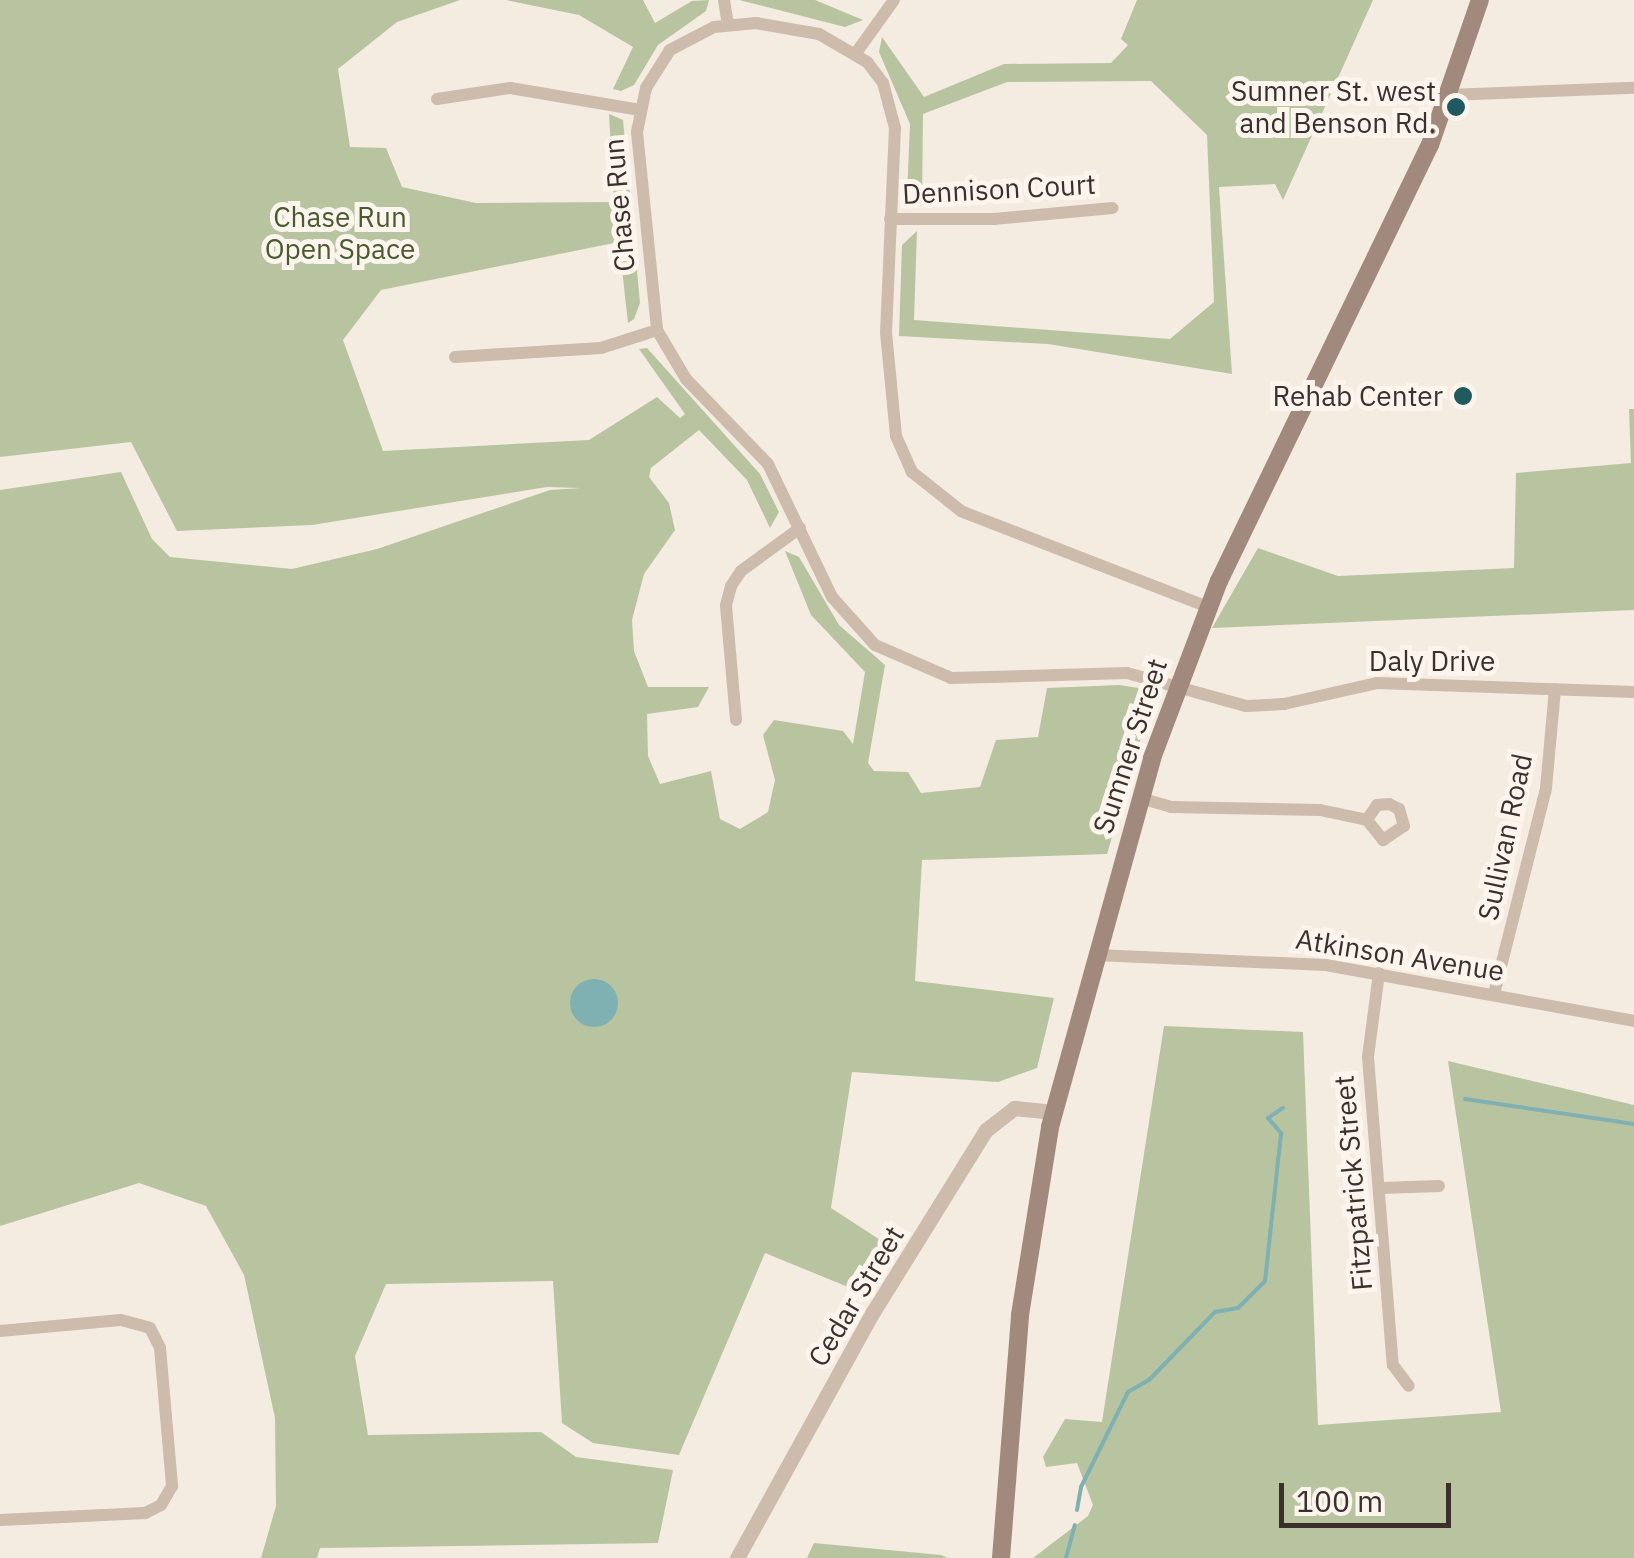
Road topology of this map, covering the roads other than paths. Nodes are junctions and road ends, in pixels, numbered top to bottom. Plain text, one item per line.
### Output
1 (724, 0) edge
2 (894, 0) edge
3 (1480, 0) edge
4 (728, 24) junction
5 (856, 52) junction
6 (1634, 88) edge
7 (1448, 95) junction
8 (437, 99) dead end
9 (640, 110) junction
10 (1112, 208) dead end
11 (890, 219) junction
12 (657, 330) junction
13 (455, 357) dead end
14 (800, 528) junction
15 (1208, 607) junction
16 (1174, 688) junction
17 (1554, 689) junction
18 (1634, 692) edge
19 (736, 720) dead end
20 (1140, 798) junction
21 (1367, 820) dead end
22 (1096, 955) junction
23 (1378, 972) junction
24 (1494, 994) junction
25 (1634, 1020) edge
26 (1054, 1112) junction
27 (1439, 1186) dead end
28 (1382, 1188) junction
29 (0, 1330) edge
30 (1409, 1386) dead end
31 (0, 1520) edge
32 (738, 1558) edge
33 (1002, 1558) edge

1 - 4 street
2 - 5 street
3 - 7 main road, Sumner Street
4 - 5 street, Chase Run
4 - 9 street, Chase Run
5 - 11 street
6 - 7 street
7 - 15 main road, Sumner Street
8 - 9 street
9 - 12 street, Chase Run
10 - 11 street, Dennison Court
11 - 15 street
12 - 13 street
12 - 14 street, Chase Run
14 - 16 street, Chase Run
14 - 19 street
15 - 16 main road, Sumner Street
16 - 17 street, Daly Drive
16 - 20 main road, Sumner Street
17 - 18 street, Daly Drive
17 - 24 street, Sullivan Road
20 - 21 street
20 - 22 main road, Sumner Street
22 - 23 street, Atkinson Avenue
22 - 26 main road, Sumner Street
23 - 24 street, Atkinson Avenue
23 - 28 street, Fitzpatrick Street
24 - 25 street, Atkinson Avenue
26 - 32 street, Cedar Street
26 - 33 main road, Sumner Street
27 - 28 street
28 - 30 street, Fitzpatrick Street
29 - 31 street

